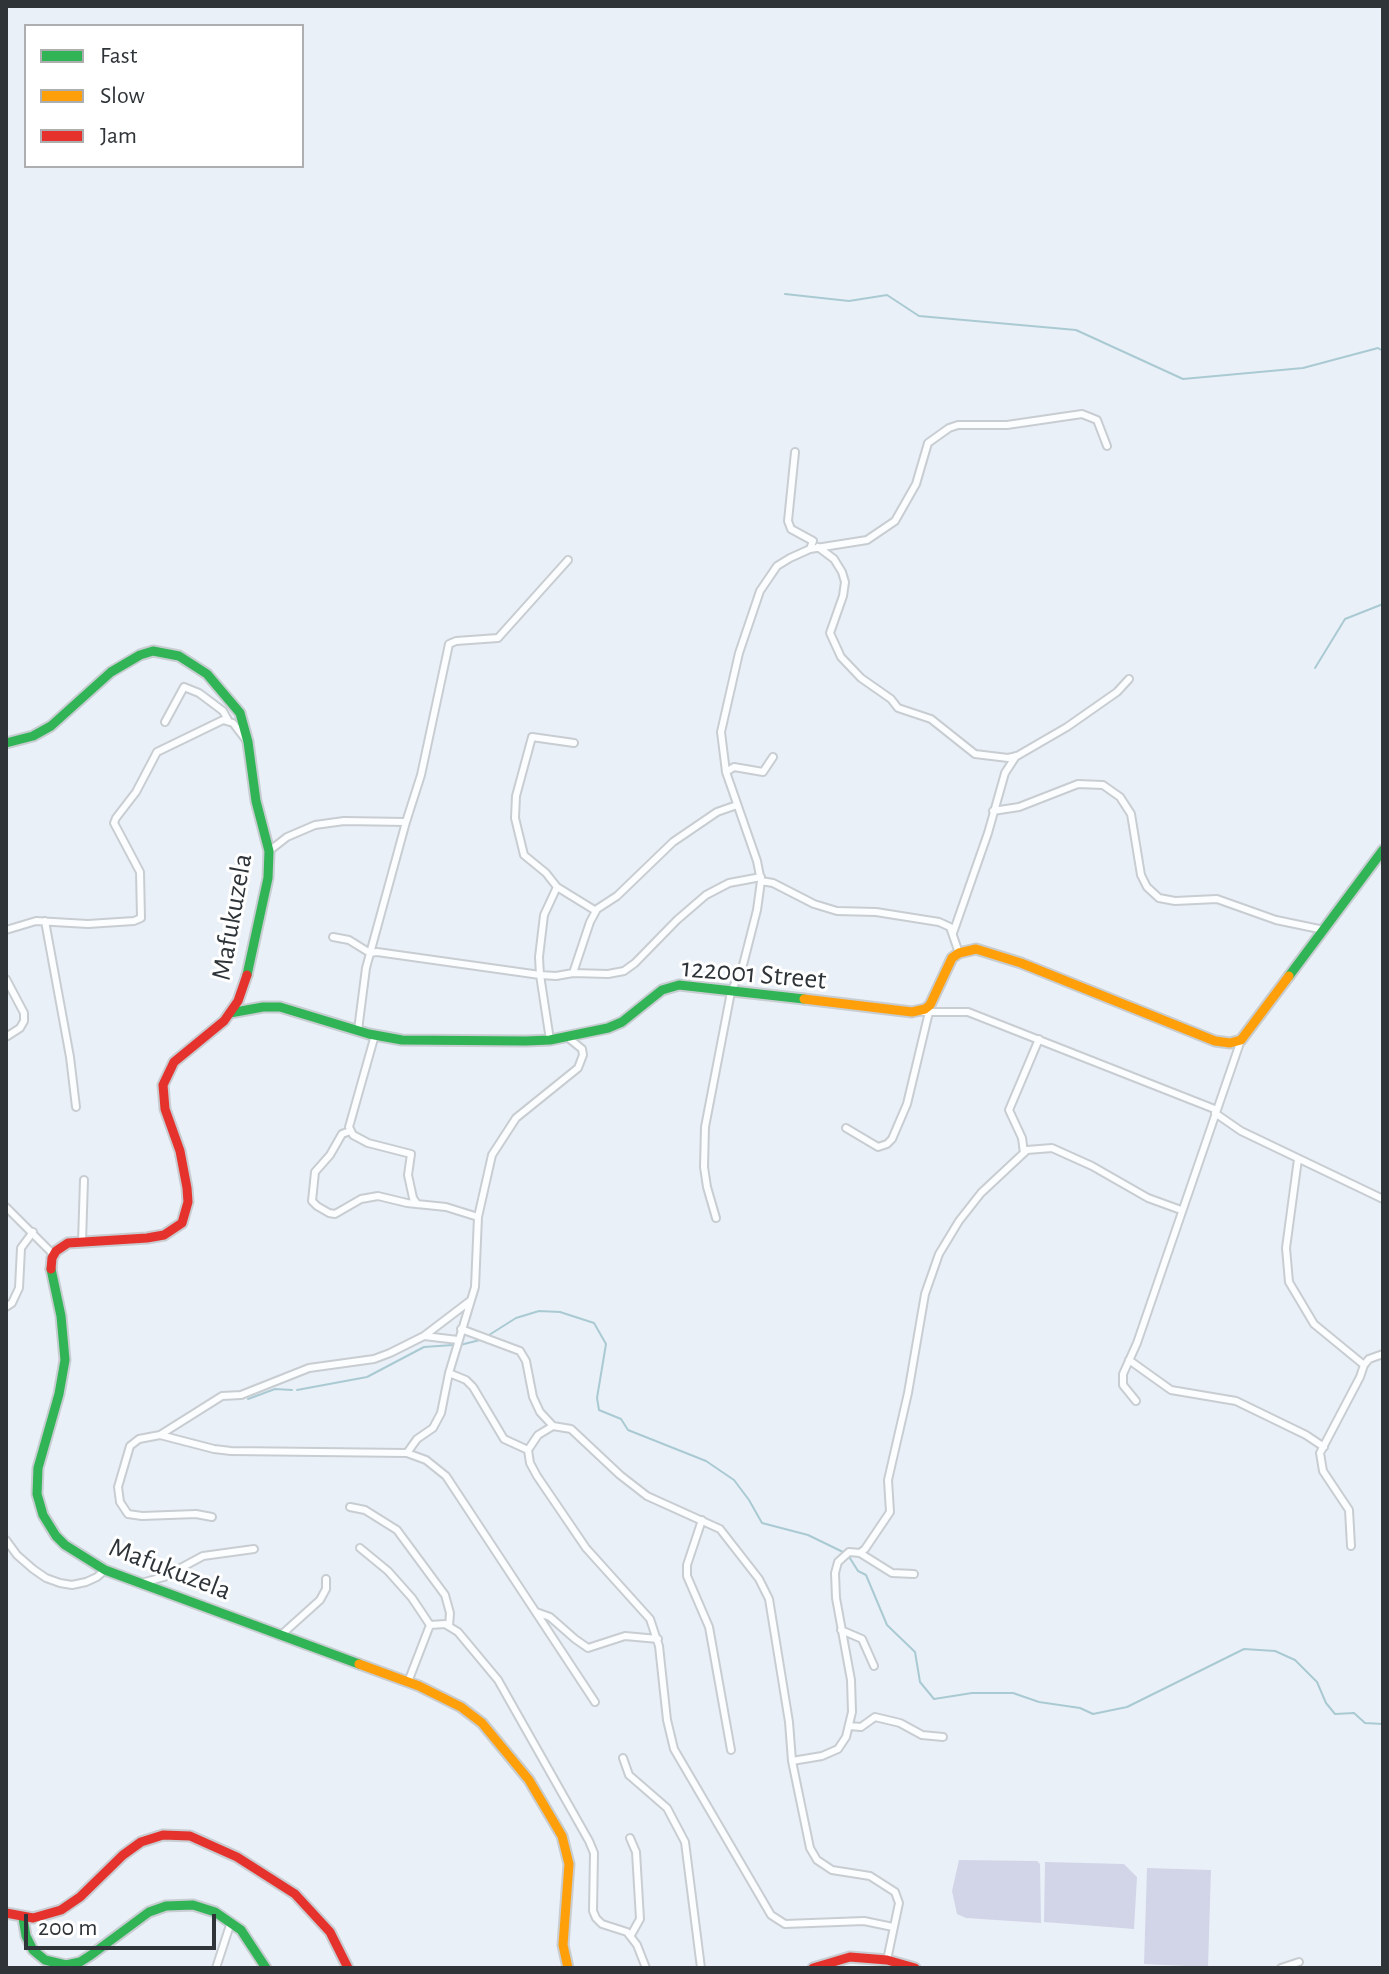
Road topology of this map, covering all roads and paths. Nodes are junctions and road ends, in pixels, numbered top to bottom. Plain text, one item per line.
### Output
1 (1107, 446) dead end
2 (795, 452) dead end
3 (814, 548) junction
4 (568, 560) dead end
5 (1129, 679) dead end
6 (228, 720) junction
7 (165, 722) dead end
8 (248, 742) junction
9 (6, 743) edge
10 (574, 743) dead end
11 (1016, 756) junction
12 (773, 757) dead end
13 (726, 772) junction
14 (737, 805) junction
15 (993, 811) junction
16 (406, 822) junction
17 (1383, 850) edge
18 (269, 851) junction
19 (761, 879) junction
20 (557, 887) junction
21 (596, 911) junction
22 (45, 921) junction
23 (6, 930) edge
24 (1324, 930) junction
25 (953, 933) junction
26 (333, 937) dead end
27 (370, 953) junction
28 (959, 953) junction
29 (573, 973) junction
30 (540, 975) junction
31 (6, 979) edge
32 (731, 992) junction
33 (924, 1012) junction
34 (230, 1013) junction
35 (358, 1030) junction
36 (375, 1035) junction
37 (566, 1036) junction
38 (6, 1037) edge
39 (1039, 1039) junction
40 (550, 1040) junction
41 (1241, 1040) junction
42 (76, 1107) dead end
43 (1216, 1111) junction
44 (846, 1128) dead end
45 (350, 1131) junction
46 (1024, 1153) junction
47 (1298, 1159) junction
48 (84, 1180) dead end
49 (1383, 1199) edge
50 (417, 1204) junction
51 (6, 1207) edge
52 (1181, 1210) junction
53 (478, 1217) junction
54 (716, 1218) dead end
55 (33, 1232) junction
56 (82, 1242) junction
57 (54, 1255) junction
58 (470, 1300) junction
59 (6, 1307) edge
60 (461, 1329) junction
61 (424, 1336) junction
62 (458, 1340) junction
63 (1383, 1354) edge
64 (1129, 1360) junction
65 (1364, 1365) junction
66 (449, 1373) junction
67 (1136, 1401) dead end
68 (553, 1426) junction
69 (160, 1435) junction
70 (1324, 1447) junction
71 (528, 1450) junction
72 (407, 1453) junction
73 (350, 1507) dead end
74 (212, 1517) dead end
75 (702, 1520) junction
76 (6, 1540) edge
77 (1351, 1546) dead end
78 (360, 1548) dead end
79 (254, 1549) dead end
80 (860, 1553) junction
81 (105, 1570) junction
82 (914, 1574) dead end
83 (326, 1579) dead end
84 (141, 1583) junction
85 (536, 1612) junction
86 (430, 1625) junction
87 (449, 1626) junction
88 (841, 1630) junction
89 (280, 1636) junction
90 (658, 1639) junction
91 (874, 1666) dead end
92 (408, 1682) junction
93 (595, 1702) dead end
94 (849, 1726) junction
95 (943, 1737) dead end
96 (731, 1750) dead end
97 (623, 1758) dead end
98 (792, 1761) junction
99 (630, 1838) dead end
100 (6, 1913) edge
101 (23, 1918) junction
102 (231, 1922) junction
103 (893, 1927) junction
104 (631, 1935) junction
105 (882, 1962) edge
106 (1299, 1962) dead end
107 (59, 1966) edge
108 (216, 1968) edge
109 (266, 1968) edge
110 (348, 1968) edge
111 (568, 1968) edge
112 (646, 1968) edge
113 (701, 1968) edge
114 (813, 1968) edge
115 (915, 1968) edge
116 (1281, 1968) edge

1 - 3 street
2 - 3 street
3 - 11 street
3 - 13 street
4 - 16 street
5 - 11 street
6 - 7 street
6 - 8 street
6 - 22 street
8 - 9 main road, Mafukuzela
8 - 18 main road, Mafukuzela
10 - 20 street
11 - 15 street
12 - 13 street
13 - 14 street
14 - 19 street
14 - 21 street
15 - 24 street
15 - 25 street
16 - 18 street
16 - 27 street
17 - 24 main road
18 - 34 main road, Mafukuzela
19 - 25 street
19 - 29 street
19 - 32 street
20 - 21 street
20 - 30 street
21 - 29 street
22 - 23 street
22 - 42 street
24 - 41 main road
25 - 28 street
26 - 27 street
27 - 30 street
27 - 35 street
28 - 33 main road
28 - 41 main road
29 - 30 street
30 - 40 street
31 - 38 street
32 - 33 main road, 122001 Street
32 - 37 main road, 122001 Street
32 - 54 street
33 - 39 street
33 - 44 street
34 - 35 main road, 122001 Street
34 - 56 main road, Mafukuzela
35 - 36 main road, 122001 Street
36 - 40 main road, 122001 Street
36 - 45 street
37 - 40 main road, 122001 Street
37 - 53 street
39 - 43 street
39 - 46 street
41 - 43 street
43 - 47 street
43 - 52 street
45 - 50 street
45 - 50 street
46 - 52 street
46 - 80 street
47 - 49 street
47 - 65 street
48 - 56 street
50 - 53 street
51 - 55 street
52 - 64 street
53 - 58 street
55 - 57 street
55 - 59 street
56 - 57 main road, Mafukuzela
57 - 81 main road, Mafukuzela
58 - 60 street
58 - 61 street
60 - 62 street
60 - 68 street
61 - 62 street
61 - 69 street
62 - 66 street
63 - 65 street
64 - 67 street
64 - 70 street
65 - 70 street
66 - 71 street
66 - 72 street
68 - 71 street
68 - 75 street
69 - 72 street
69 - 74 street
70 - 77 street
71 - 90 street
72 - 85 street
73 - 87 street
75 - 96 street
75 - 98 street
76 - 81 street
78 - 86 street
79 - 84 street
80 - 82 street
80 - 88 street
81 - 84 main road, Mafukuzela
83 - 89 street
84 - 89 main road, Mafukuzela
85 - 90 street
85 - 93 street
86 - 87 street
86 - 92 street
87 - 104 street
88 - 91 street
88 - 94 street
89 - 92 main road, Mafukuzela
90 - 103 street
92 - 111 main road, Mafukuzela
94 - 95 street
94 - 98 street
97 - 113 street
98 - 103 street
99 - 104 street
100 - 101 main road
101 - 107 main road
101 - 110 main road
102 - 107 main road
102 - 108 street
102 - 109 main road
103 - 105 street
104 - 112 street
105 - 114 main road
105 - 115 main road
106 - 116 street

